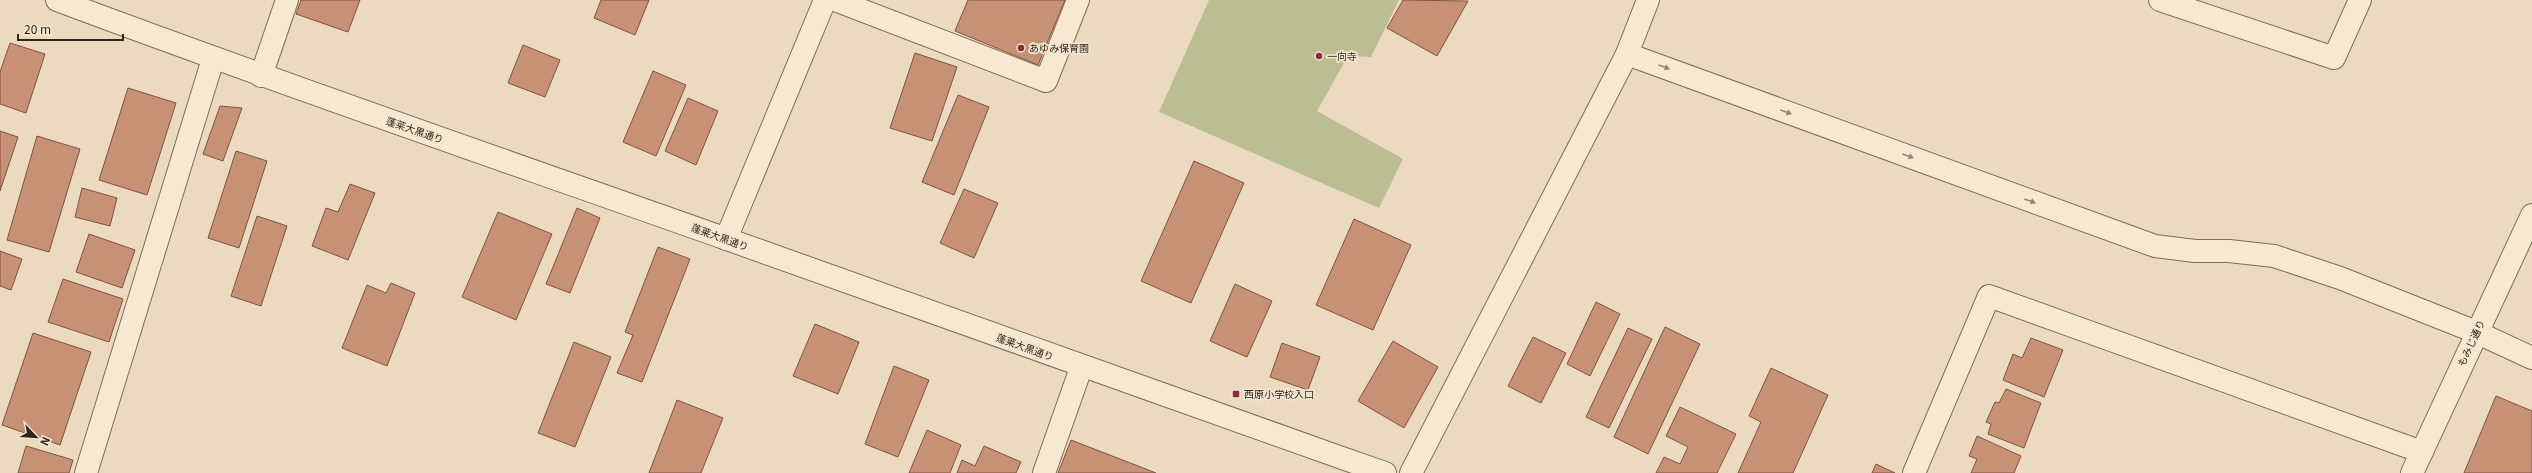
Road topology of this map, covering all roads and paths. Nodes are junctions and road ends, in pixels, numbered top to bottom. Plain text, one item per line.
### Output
1 (57, 0) edge
2 (287, 0) edge
3 (824, 0) edge
4 (835, 0) edge
5 (1078, 0) edge
6 (1648, 0) edge
7 (2160, 0) edge
8 (2360, 0) edge
9 (1627, 54) junction
10 (213, 59) junction
11 (261, 76) junction
12 (2532, 215) edge
13 (726, 239) junction
14 (2476, 332) junction
15 (2532, 358) edge
16 (1081, 368) junction
17 (2422, 452) junction
18 (86, 473) edge
19 (1044, 473) edge
20 (1385, 473) edge
21 (1411, 473) edge
22 (1914, 473) edge
23 (2412, 473) edge

1 - 10 street, 蓬莱大黒通り
2 - 11 street
3 - 13 street
4 - 5 street
6 - 9 street
7 - 8 street
9 -> 14 street
9 - 21 street
10 - 11 street, 蓬莱大黒通り
10 - 18 street
11 - 13 street, 蓬莱大黒通り
12 - 14 street, もみじ通り
13 - 16 street, 蓬莱大黒通り
14 - 15 street
14 - 17 street, もみじ通り
16 - 19 street
16 - 20 street, 蓬莱大黒通り
17 - 22 street
17 - 23 street, もみじ通り

